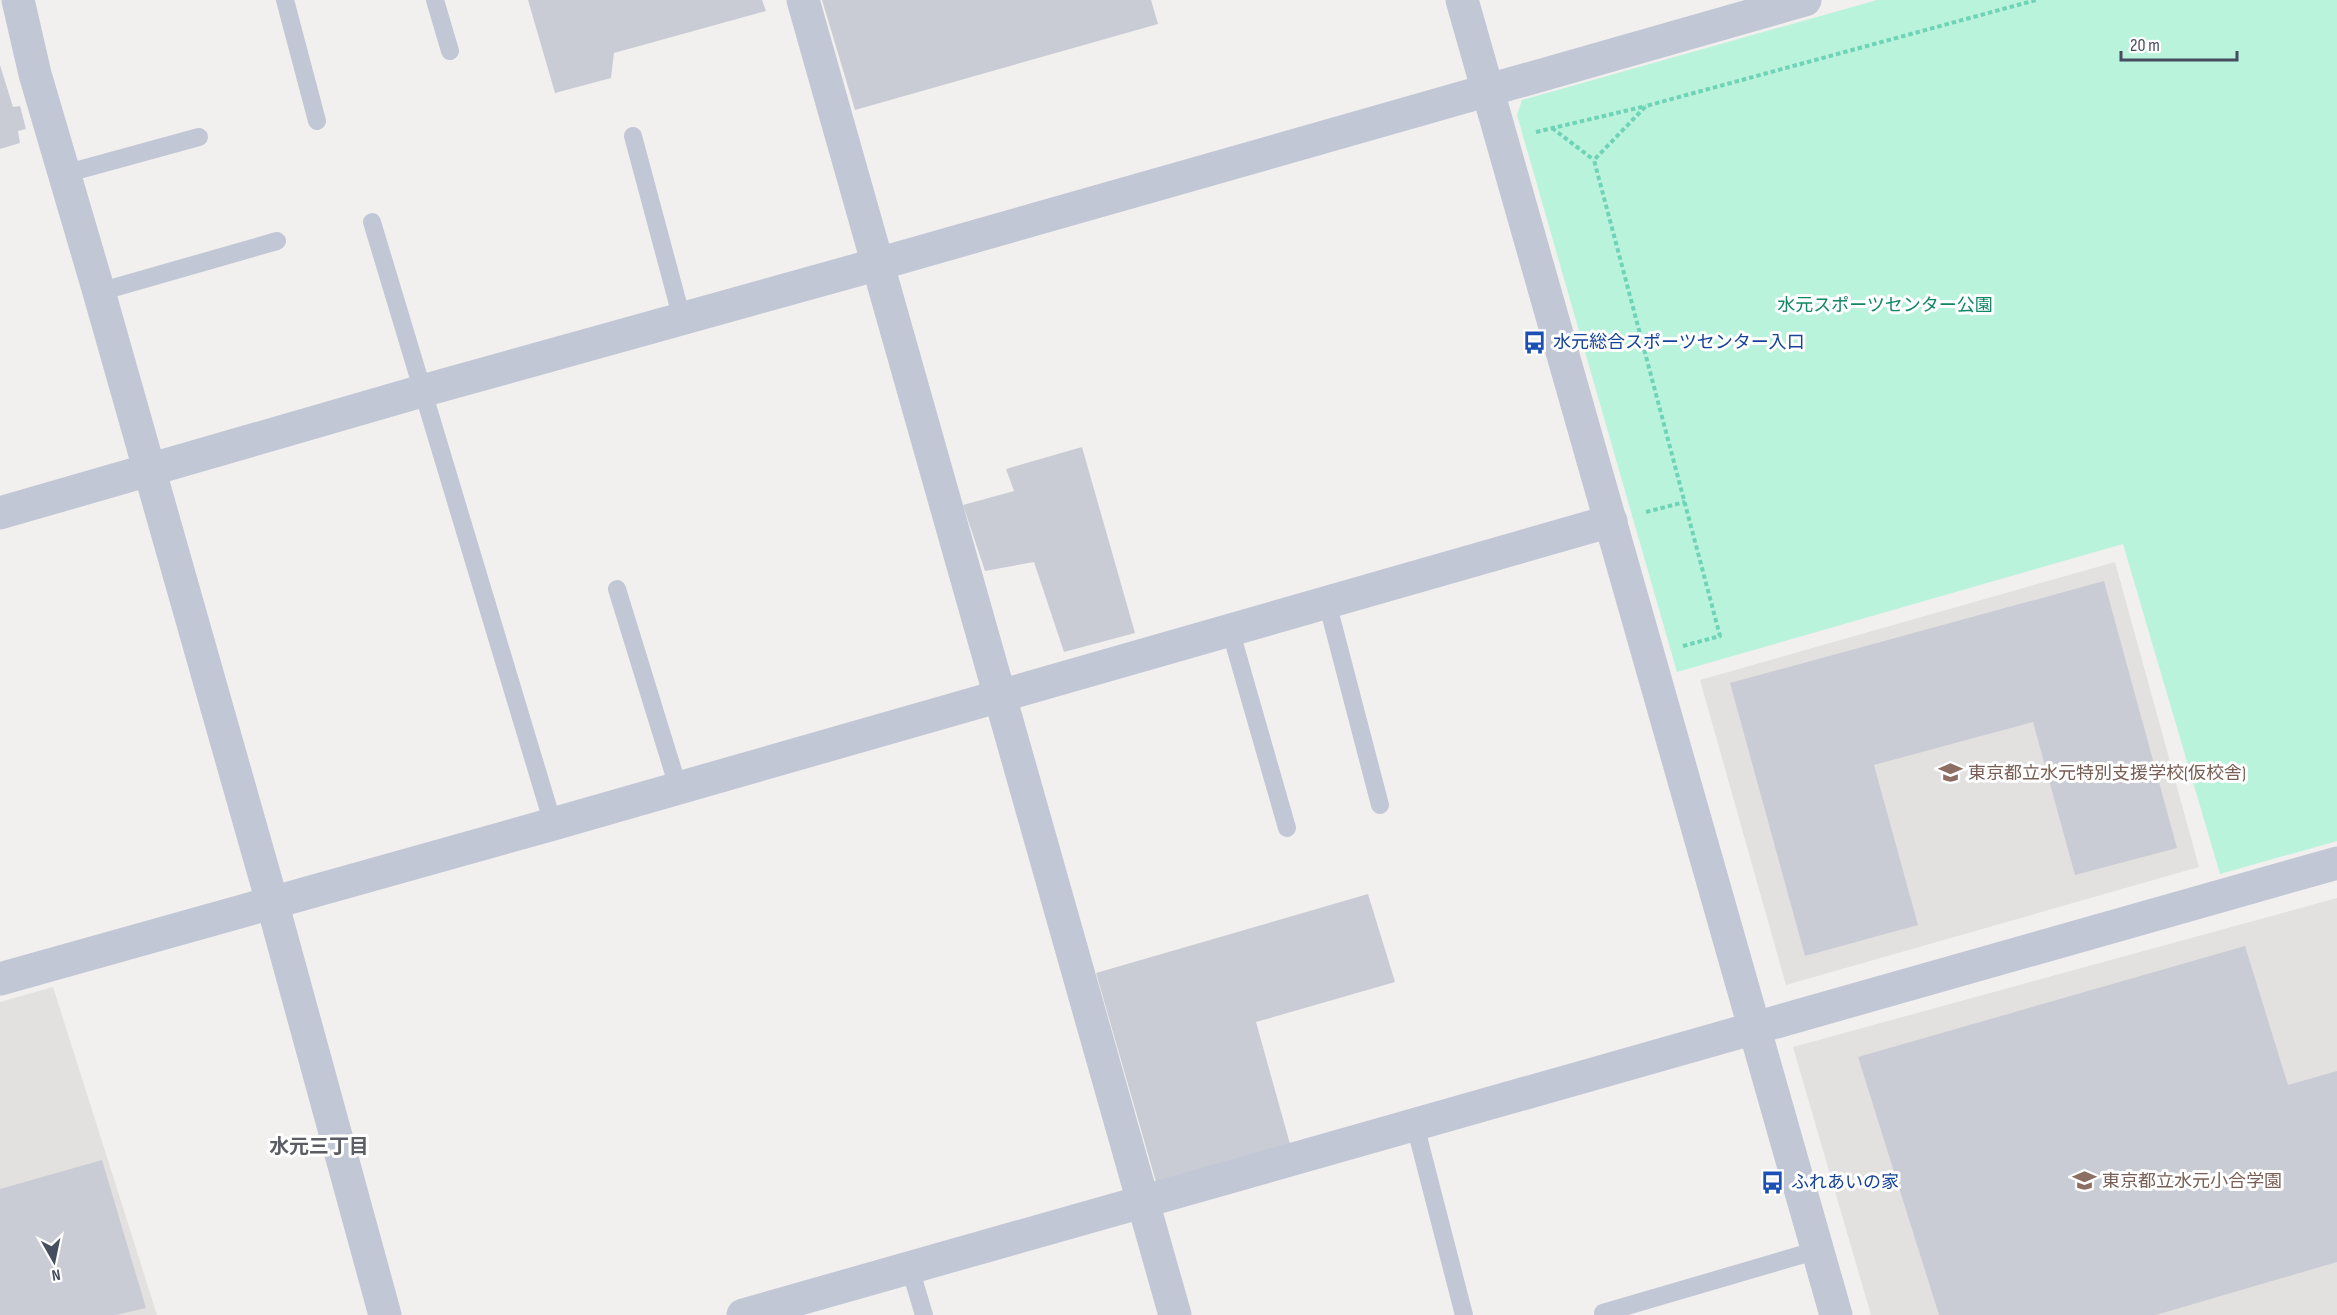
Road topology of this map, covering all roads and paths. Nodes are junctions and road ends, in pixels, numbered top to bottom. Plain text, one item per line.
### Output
1 (18, 0) edge
2 (285, 0) edge
3 (435, 0) edge
4 (803, 0) edge
5 (1462, 0) edge
6 (1804, 0) edge
7 (2036, 0) edge
8 (450, 51) dead end
9 (1488, 91) junction
10 (1646, 106) junction
11 (318, 121) dead end
12 (1552, 127) junction
13 (633, 136) dead end
14 (198, 137) dead end
15 (1503, 141) junction
16 (1594, 160) junction
17 (64, 174) junction
18 (372, 222) dead end
19 (277, 241) dead end
20 (878, 264) junction
21 (99, 292) junction
22 (682, 319) junction
23 (422, 391) junction
24 (149, 471) junction
25 (0, 513) edge
26 (1611, 521) junction
27 (617, 589) dead end
28 (1327, 602) junction
29 (1230, 629) junction
30 (1649, 656) junction
31 (1001, 695) junction
32 (678, 787) junction
33 (1380, 805) dead end
34 (553, 824) junction
35 (1287, 828) dead end
36 (2337, 863) edge
37 (272, 902) junction
38 (0, 979) edge
39 (1755, 1028) junction
40 (1415, 1125) junction
41 (1143, 1203) junction
42 (1818, 1250) junction
43 (909, 1268) junction
44 (1603, 1313) dead end
45 (385, 1315) edge
46 (742, 1315) edge
47 (924, 1315) edge
48 (1175, 1315) edge
49 (1464, 1315) edge
50 (1836, 1315) edge

1 - 17 street
2 - 11 lane
3 - 8 lane
4 - 20 street
5 - 9 street
6 - 9 street
7 - 10 path
9 - 15 street
9 - 20 street
10 - 12 path
10 - 16 path
12 - 15 path
12 - 16 path
13 - 22 lane
14 - 17 lane
15 - 26 street
16 - 30 path
17 - 21 street
18 - 23 lane
19 - 21 lane
20 - 22 street
20 - 31 street
21 - 24 street
22 - 23 street
23 - 24 street
23 - 34 lane
24 - 25 street
24 - 37 street
26 - 28 street
26 - 30 street
27 - 32 lane
28 - 29 street
28 - 33 lane
29 - 31 street
29 - 35 lane
30 - 39 street
31 - 32 street
31 - 41 street
32 - 34 street
34 - 37 street
36 - 39 street
37 - 38 street
37 - 45 street
39 - 40 street
39 - 42 street
40 - 41 street
40 - 49 lane
41 - 43 street
41 - 48 street
42 - 44 lane
42 - 50 street
43 - 46 street
43 - 47 lane

